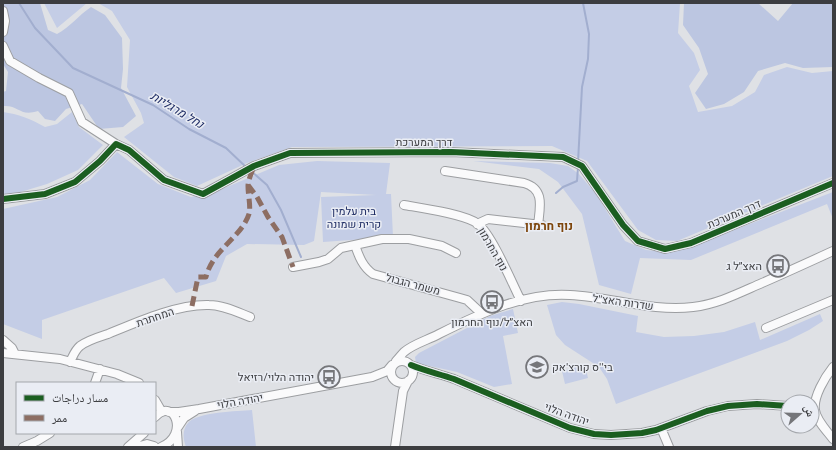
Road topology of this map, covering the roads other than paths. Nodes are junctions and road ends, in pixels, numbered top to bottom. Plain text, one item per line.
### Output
1 (3, 11) edge
2 (3, 32) edge
3 (3, 46) edge
4 (116, 144) junction
5 (445, 171) dead end
6 (833, 183) edge
7 (3, 199) edge
8 (404, 205) dead end
9 (478, 224) junction
10 (355, 245) junction
11 (833, 251) edge
12 (456, 253) dead end
13 (293, 267) dead end
14 (833, 300) edge
15 (521, 301) junction
16 (481, 313) junction
17 (250, 317) dead end
18 (766, 328) dead end
19 (3, 340) edge
20 (412, 347) junction
21 (3, 353) edge
22 (14, 354) junction
23 (70, 362) junction
24 (394, 363) junction
25 (410, 364) junction
26 (833, 367) edge
27 (100, 369) junction
28 (439, 374) junction
29 (372, 377) junction
30 (395, 380) junction
31 (409, 380) junction
32 (95, 382) edge
33 (136, 382) edge
34 (818, 394) edge
35 (402, 400) junction
36 (156, 402) edge
37 (780, 405) edge
38 (202, 408) junction
39 (162, 414) edge
40 (820, 421) edge
41 (661, 428) junction
42 (177, 429) junction
43 (48, 434) edge
44 (143, 434) edge
45 (147, 434) edge
46 (833, 439) edge
47 (23, 447) edge
48 (128, 447) edge
49 (136, 447) edge
50 (158, 447) edge
51 (178, 447) edge
52 (395, 447) edge
53 (669, 447) edge

1 - 2 street
3 - 4 street, דרך המערכת
4 - 6 street, דרך המערכת
4 - 7 street
5 - 9 street
8 - 9 street, נוף החרמון
9 - 15 street, נוף החרמון
10 - 12 street
10 - 13 street
10 - 16 street, משמר הגבול
11 - 15 street, שדרות האצ"ל
14 - 18 street
15 - 16 street, שדרות האצ"ל
16 - 20 street, שדרות האצ"ל
17 - 23 street, המחתרת
19 - 22 street
20 - 24 street, שדרות האצ"ל
20 - 25 street
21 - 22 street
22 - 23 street
23 - 27 street
24 - 25 street
24 - 29 street, יהודה הלוי
24 - 30 street
25 - 28 street, יהודה הלוי
25 - 31 street
26 - 34 street
27 - 32 street
27 - 33 street
28 - 31 street, יהודה הלוי
28 - 41 street, יהודה הלוי
29 - 30 street, יהודה הלוי
29 - 38 street, יהודה הלוי
30 - 31 street
30 - 35 street
31 - 35 street
35 - 52 street
36 - 39 street
37 - 41 street, יהודה הלוי
38 - 39 street, יהודה הלוי
38 - 42 street, יהודה הלוי
39 - 42 street
40 - 46 street
41 - 53 street
42 - 50 street, יהודה הלוי
42 - 51 street
43 - 47 street
44 - 48 street
45 - 50 street
49 - 50 street

